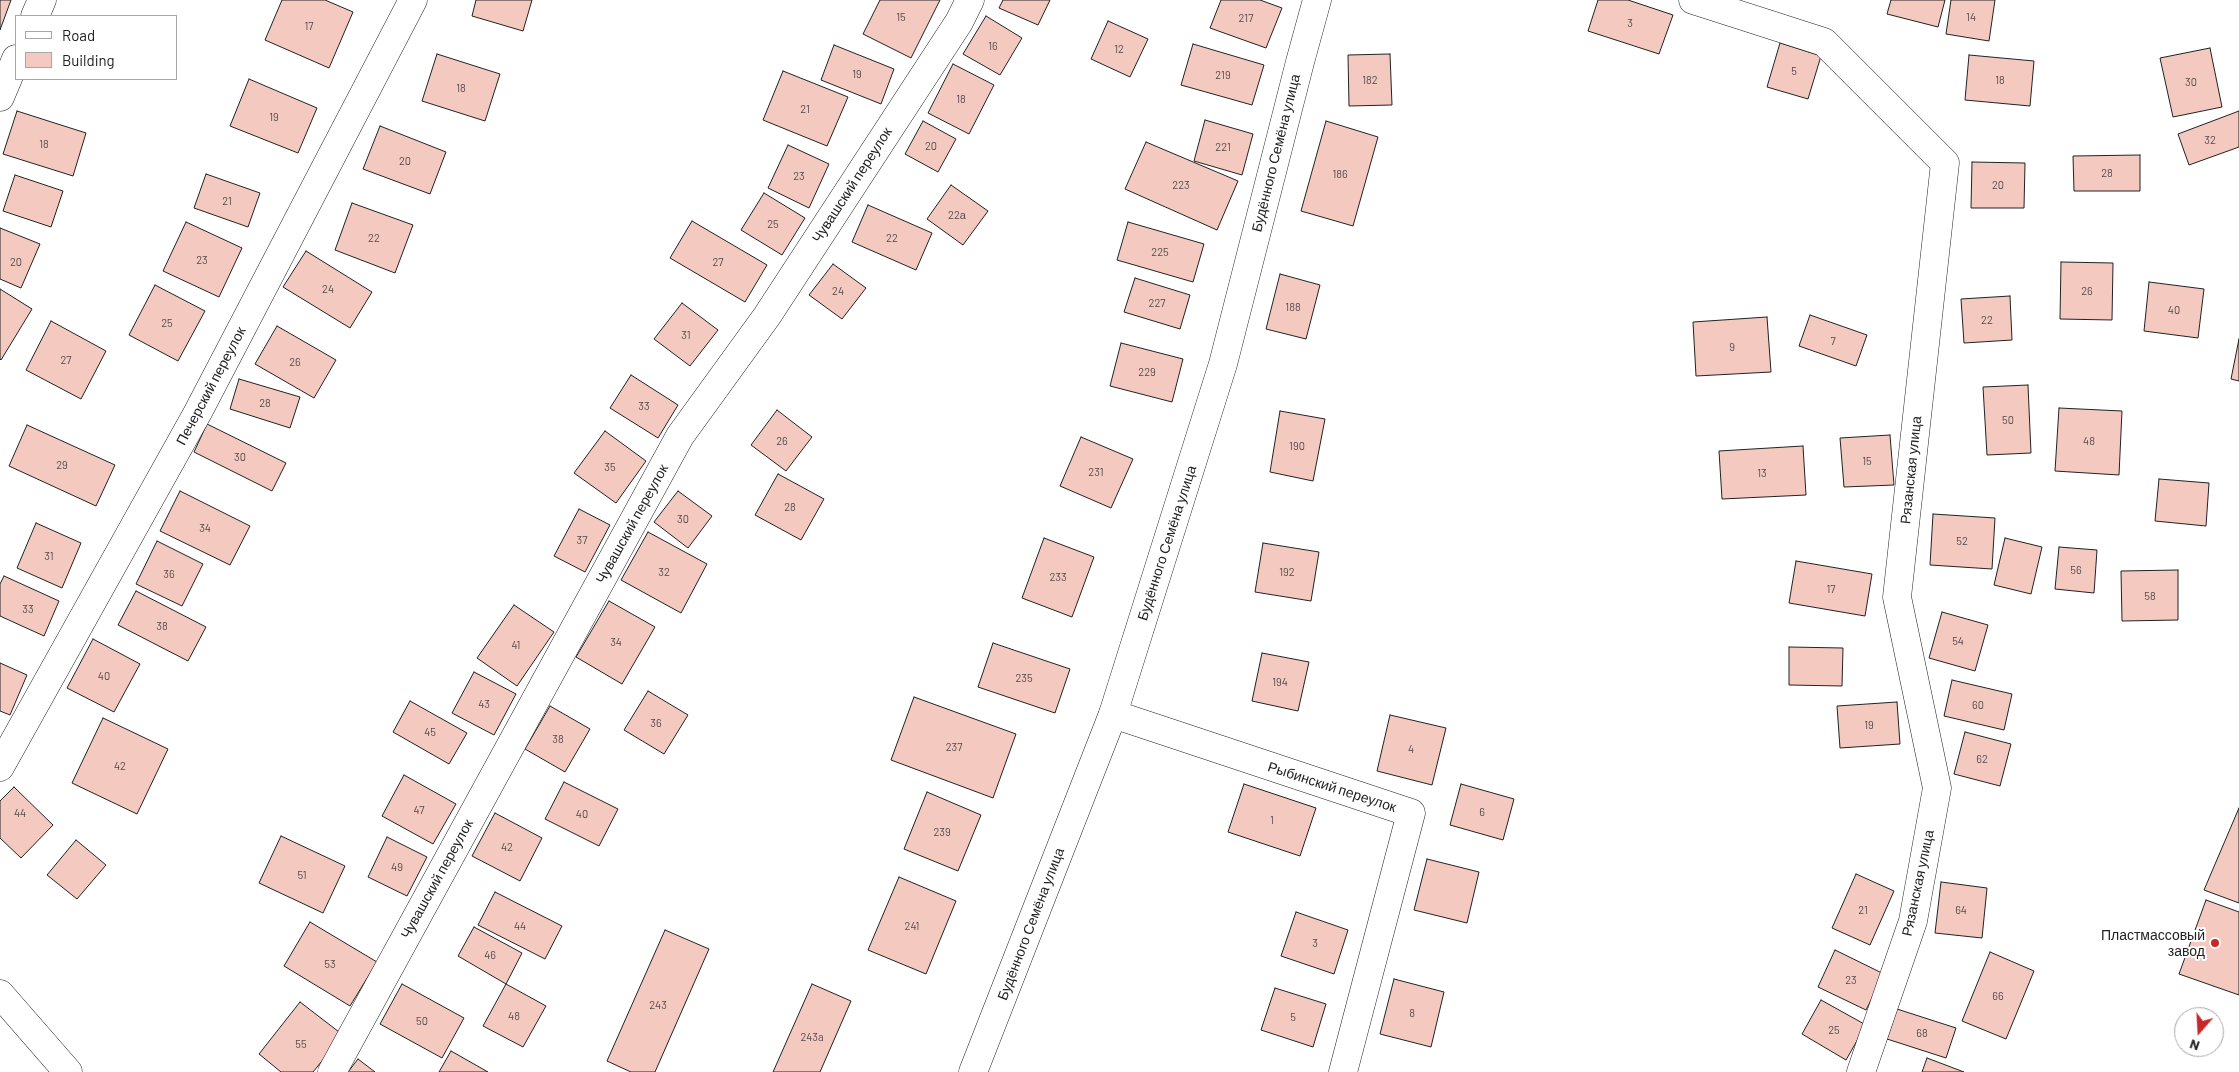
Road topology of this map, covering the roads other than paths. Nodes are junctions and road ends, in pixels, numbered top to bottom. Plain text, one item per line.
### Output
1 (42, 0) edge
2 (414, 0) edge
3 (970, 0) edge
4 (1317, 0) edge
5 (1693, 0) edge
6 (35, 15) edge
7 (15, 62) edge
8 (0, 96) edge
9 (1113, 714) junction
10 (0, 766) edge
11 (0, 994) edge
12 (68, 1072) edge
13 (332, 1072) edge
14 (973, 1072) edge
15 (1344, 1072) edge
16 (1861, 1072) edge

1 - 6 street
2 - 10 street, Печерский переулок
3 - 13 street, Чувашский переулок
4 - 9 street, Будённого Семёна улица
5 - 16 street, Рязанская улица
7 - 8 street
9 - 14 street, Будённого Семёна улица
9 - 15 street, Рыбинский переулок
11 - 12 street

